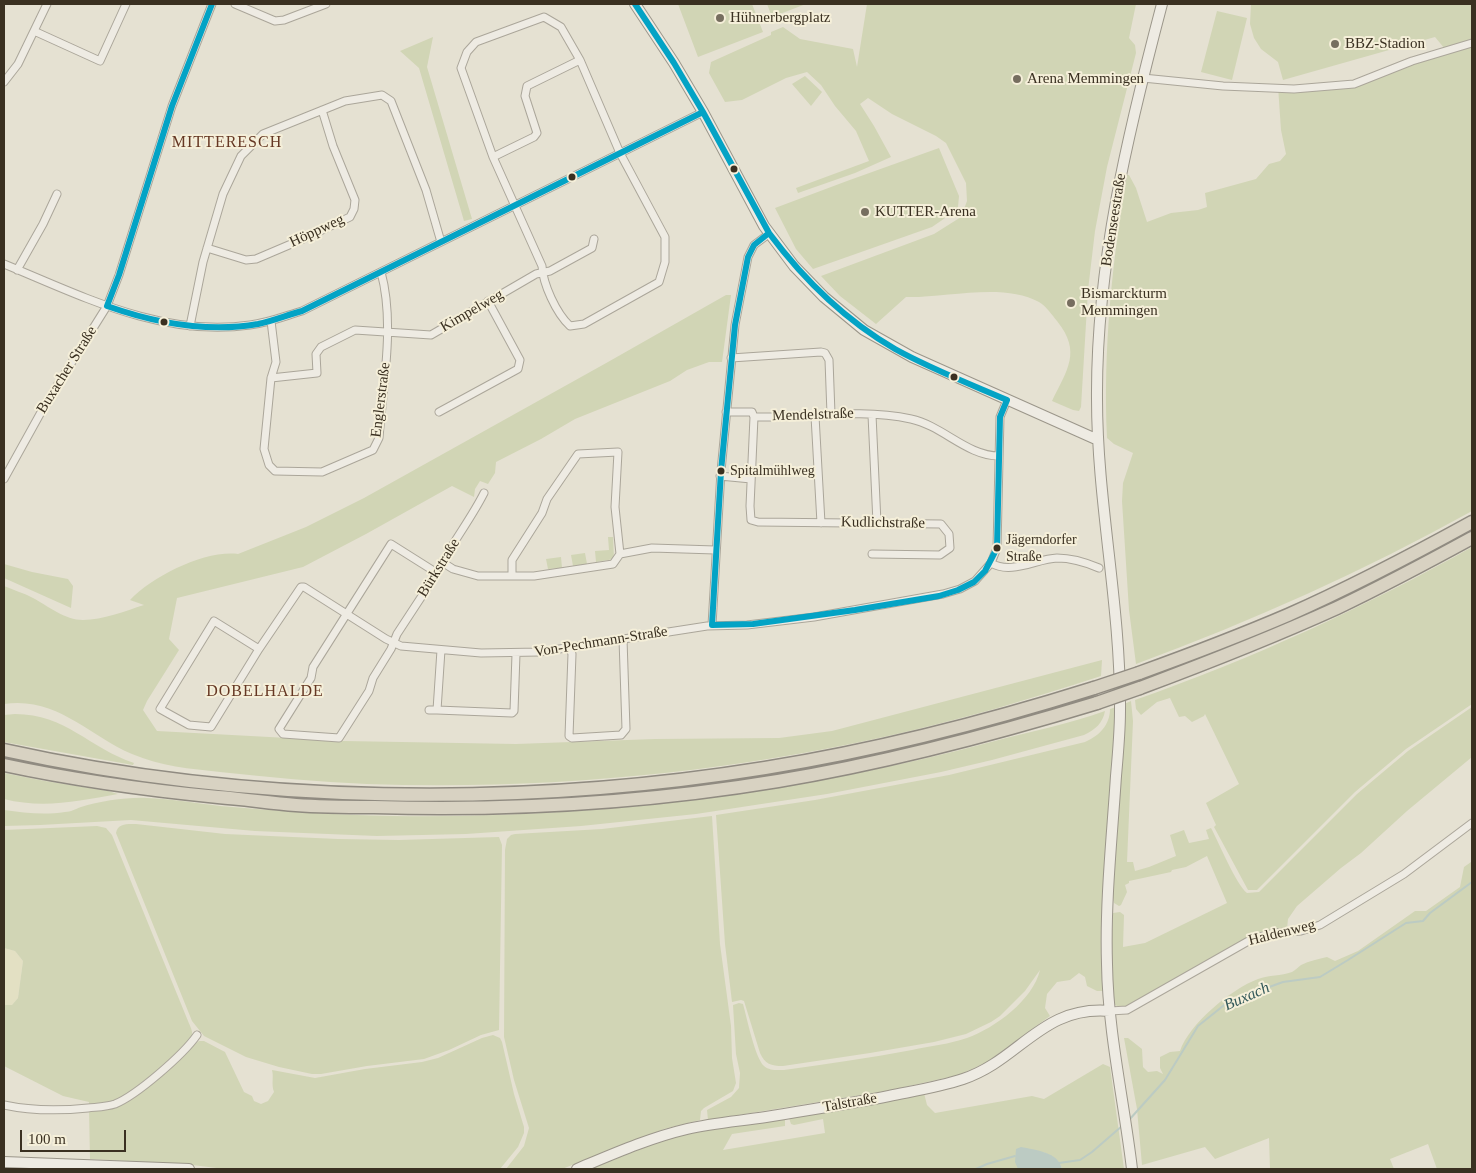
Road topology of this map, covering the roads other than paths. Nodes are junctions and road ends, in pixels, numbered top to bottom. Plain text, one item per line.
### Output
1 (47, 4) edge
2 (126, 4) edge
3 (212, 4) edge
4 (235, 4) edge
5 (326, 4) edge
6 (635, 4) edge
7 (1162, 4) edge
8 (34, 31) junction
9 (1472, 43) edge
10 (580, 60) junction
11 (1143, 78) junction
12 (4, 82) edge
13 (322, 110) junction
14 (703, 112) junction
15 (620, 153) junction
16 (493, 157) junction
17 (57, 194) dead end
18 (514, 205) junction
19 (770, 233) junction
20 (594, 239) dead end
21 (441, 242) junction
22 (207, 248) junction
23 (4, 264) edge
24 (17, 270) junction
25 (381, 272) junction
26 (543, 273) junction
27 (488, 301) junction
28 (107, 306) junction
29 (271, 320) junction
30 (190, 326) junction
31 (388, 332) junction
32 (731, 358) junction
33 (271, 378) junction
34 (1007, 400) junction
35 (439, 412) dead end
36 (726, 412) junction
37 (831, 414) junction
38 (872, 415) junction
39 (815, 416) junction
40 (754, 417) junction
41 (1098, 440) junction
42 (999, 456) junction
43 (720, 476) junction
44 (4, 479) edge
45 (751, 479) junction
46 (484, 493) dead end
47 (1472, 522) edge
48 (821, 523) junction
49 (876, 523) junction
50 (1472, 538) edge
51 (715, 550) junction
52 (620, 554) junction
53 (872, 554) dead end
54 (442, 562) junction
55 (991, 563) junction
56 (1099, 568) dead end
57 (437, 573) junction
58 (512, 576) junction
59 (347, 614) junction
60 (712, 625) junction
61 (623, 639) junction
62 (394, 643) junction
63 (259, 648) junction
64 (570, 649) junction
65 (440, 650) junction
66 (516, 654) junction
67 (429, 710) dead end
68 (438, 710) junction
69 (4, 750) edge
70 (4, 765) edge
71 (1472, 824) edge
72 (1110, 1011) junction
73 (197, 1035) dead end
74 (4, 1105) edge
75 (4, 1162) edge
76 (189, 1169) edge
77 (577, 1169) edge
78 (1132, 1169) edge

1 - 8 street
2 - 8 street
3 - 28 street, Buxacher Straße
4 - 5 street
6 - 14 street
7 - 11 street, Bodenseestraße
8 - 12 street
9 - 11 street
10 - 15 street
10 - 16 street
10 - 16 street
11 - 41 street, Bodenseestraße
13 - 21 street
13 - 22 street
13 - 22 street, Höppweg
14 - 15 street
14 - 19 street
15 - 18 street
15 - 26 street
16 - 18 street
17 - 24 street
18 - 21 street
18 - 26 street
19 - 32 street
19 - 34 street
20 - 26 street, Kimpelweg
21 - 25 street
22 - 30 street
23 - 24 street
24 - 28 street
25 - 29 street
25 - 31 street, Englerstraße
26 - 27 street, Kimpelweg
27 - 31 street, Kimpelweg
27 - 35 street
28 - 30 street
28 - 44 street, Buxacher Straße
29 - 30 street
29 - 33 street, Englerstraße
31 - 33 street, Kimpelweg
31 - 33 street, Englerstraße
32 - 36 street
32 - 37 street
34 - 41 street
34 - 42 street
36 - 40 street, Mendelstraße
36 - 43 street
37 - 38 street, Mendelstraße
37 - 39 street, Mendelstraße
38 - 42 street, Mendelstraße
38 - 49 street
39 - 40 street, Mendelstraße
39 - 48 street
40 - 45 street
41 - 72 street, Bodenseestraße
42 - 55 street
43 - 45 street
43 - 51 street
45 - 48 street, Kudlichstraße
46 - 54 street, Bürkstraße
47 - 69 highway, bridge
48 - 49 street, Kudlichstraße
49 - 53 street, Kudlichstraße
50 - 70 highway, bridge
51 - 52 street
51 - 60 street
52 - 58 street
52 - 58 street
54 - 57 street, Bürkstraße
54 - 58 street
55 - 56 street
55 - 60 street, Von-Pechmann-Straße
57 - 59 street
57 - 62 street, Bürkstraße
59 - 62 street, Von-Pechmann-Straße
59 - 62 street, Bürkstraße
59 - 63 street, Von-Pechmann-Straße
60 - 61 street, Von-Pechmann-Straße
61 - 64 street, Von-Pechmann-Straße
61 - 64 street
62 - 65 street, Von-Pechmann-Straße
63 - 63 street
64 - 66 street, Von-Pechmann-Straße
65 - 66 street, Von-Pechmann-Straße
65 - 68 street
66 - 68 street
67 - 68 street
71 - 72 street, Haldenweg
72 - 77 street, Talstraße
72 - 78 street, Bodenseestraße
73 - 74 street
75 - 76 street

